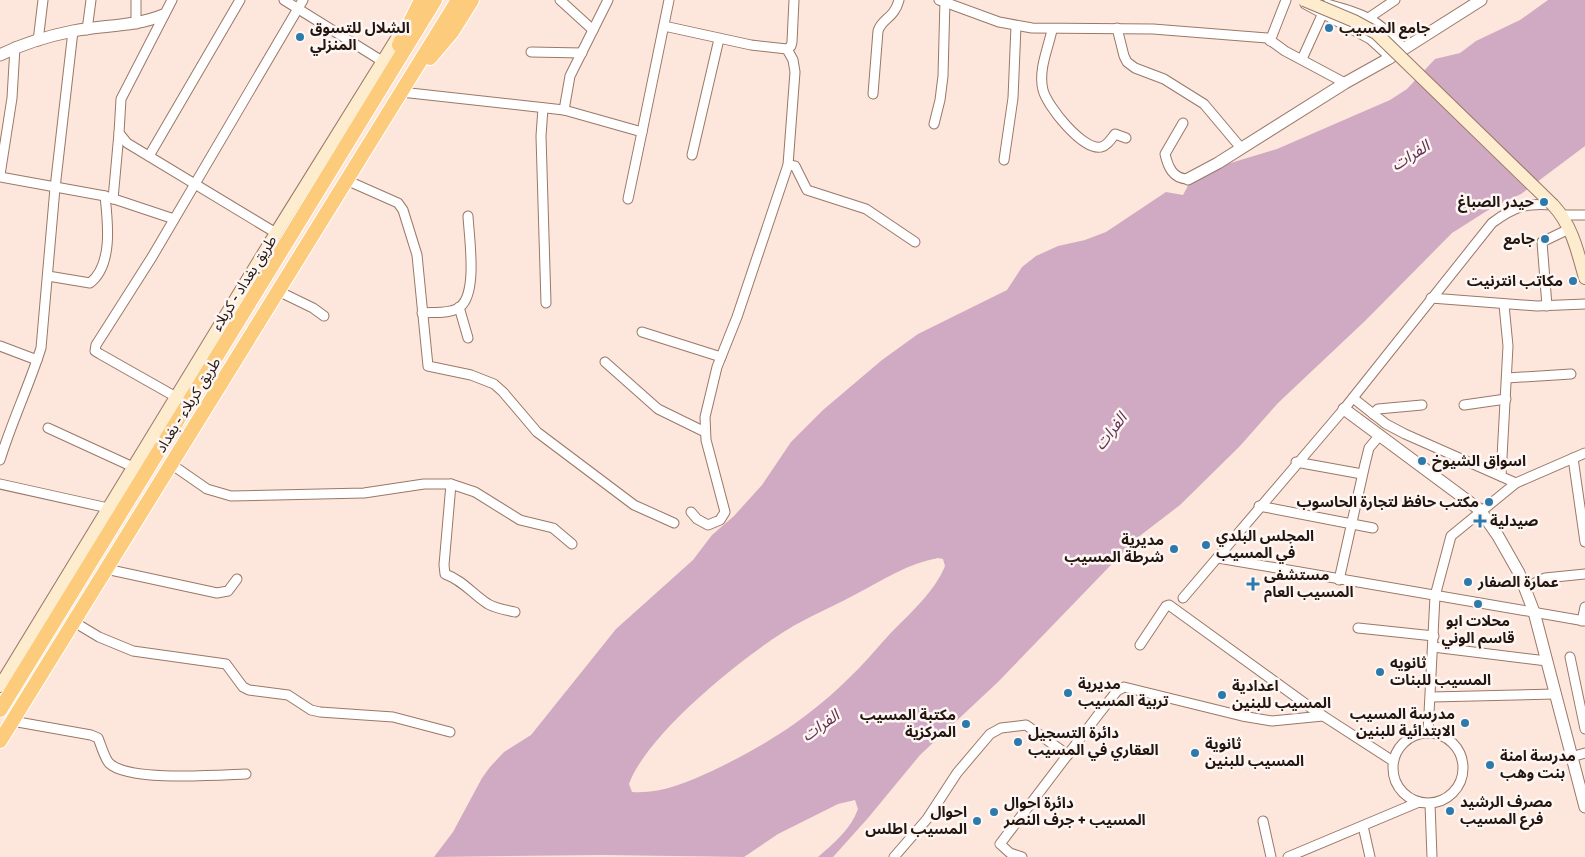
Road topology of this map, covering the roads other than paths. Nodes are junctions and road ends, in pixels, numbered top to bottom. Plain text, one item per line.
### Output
1 (43, 0) edge
2 (91, 0) edge
3 (136, 0) edge
4 (172, 0) edge
5 (240, 0) edge
6 (284, 0) edge
7 (421, 0) edge
8 (435, 0) edge
9 (458, 0) edge
10 (472, 0) edge
11 (560, 0) edge
12 (608, 0) edge
13 (794, 0) edge
14 (899, 0) edge
15 (1286, 0) edge
16 (1303, 0) edge
17 (1311, 0) edge
18 (1395, 0) edge
19 (1482, 0) edge
20 (943, 1) edge
21 (665, 2) edge
22 (301, 4) edge
23 (163, 15) junction
24 (412, 15) junction
25 (1322, 15) junction
26 (1370, 17) junction
27 (136, 24) junction
28 (664, 26) junction
29 (1016, 26) junction
30 (1117, 28) junction
31 (87, 30) junction
32 (593, 30) junction
33 (1052, 30) junction
34 (73, 31) junction
35 (719, 39) junction
36 (38, 41) junction
37 (1270, 41) junction
38 (15, 47) junction
39 (787, 49) junction
40 (1404, 49) junction
41 (531, 52) dead end
42 (582, 53) junction
43 (0, 55) edge
44 (1391, 58) junction
45 (1302, 59) junction
46 (382, 61) junction
47 (387, 76) junction
48 (1345, 83) junction
49 (403, 90) junction
50 (873, 94) dead end
51 (543, 108) junction
52 (564, 110) junction
53 (1183, 123) dead end
54 (934, 124) dead end
55 (4, 125) edge
56 (642, 132) junction
57 (119, 133) junction
58 (1126, 138) dead end
59 (1241, 148) junction
60 (692, 155) dead end
61 (149, 156) junction
62 (337, 160) junction
63 (1004, 160) dead end
64 (788, 165) junction
65 (0, 176) edge
66 (349, 177) junction
67 (1188, 178) joint
68 (195, 186) junction
69 (55, 188) junction
70 (320, 190) junction
71 (109, 198) junction
72 (628, 198) dead end
73 (335, 199) junction
74 (1554, 205) junction
75 (1563, 215) junction
76 (1585, 215) edge
77 (468, 216) dead end
78 (174, 219) junction
79 (1569, 229) junction
80 (276, 233) junction
81 (915, 242) dead end
82 (48, 276) junction
83 (1585, 278) edge
84 (278, 291) junction
85 (1431, 298) junction
86 (546, 303) dead end
87 (1585, 304) edge
88 (1504, 305) junction
89 (1547, 306) junction
90 (459, 307) junction
91 (422, 312) junction
92 (324, 316) dead end
93 (642, 332) dead end
94 (468, 338) dead end
95 (0, 346) edge
96 (721, 356) junction
97 (37, 360) junction
98 (605, 362) dead end
99 (1571, 374) dead end
100 (1507, 378) junction
101 (176, 396) junction
102 (1353, 398) junction
103 (1506, 399) junction
104 (1422, 405) dead end
105 (1464, 405) dead end
106 (1344, 409) junction
107 (1374, 414) junction
108 (48, 428) dead end
109 (705, 432) junction
110 (1380, 436) junction
111 (1585, 453) edge
112 (1573, 458) junction
113 (0, 460) edge
114 (1296, 462) junction
115 (171, 464) junction
116 (133, 467) junction
117 (1362, 474) junction
118 (1501, 476) junction
119 (1516, 483) junction
120 (0, 484) edge
121 (451, 484) junction
122 (1259, 506) junction
123 (108, 508) junction
124 (1480, 510) junction
125 (691, 512) dead end
126 (674, 523) dead end
127 (1351, 523) junction
128 (1373, 528) dead end
129 (1585, 542) edge
130 (572, 544) dead end
131 (1218, 558) junction
132 (106, 569) junction
133 (1585, 574) edge
134 (237, 579) dead end
135 (1339, 580) junction
136 (1525, 588) junction
137 (1435, 596) junction
138 (1183, 598) dead end
139 (1585, 607) edge
140 (515, 612) dead end
141 (1534, 612) junction
142 (1584, 621) edge
143 (74, 622) junction
144 (1358, 628) dead end
145 (1434, 636) junction
146 (1140, 645) dead end
147 (1433, 647) junction
148 (1570, 657) dead end
149 (1547, 661) junction
150 (0, 686) edge
151 (1581, 686) edge
152 (1555, 694) junction
153 (1432, 697) junction
154 (0, 710) edge
155 (1323, 716) junction
156 (12, 721) junction
157 (1585, 729) edge
158 (450, 732) dead end
159 (1428, 733) junction
160 (0, 741) edge
161 (1585, 753) edge
162 (1068, 755) junction
163 (1571, 757) junction
164 (1393, 762) junction
165 (246, 774) dead end
166 (1584, 799) edge
167 (1419, 802) junction
168 (1430, 804) junction
169 (1263, 821) dead end
170 (1363, 826) junction
171 (894, 857) edge
172 (1022, 857) edge
173 (1272, 857) edge
174 (1288, 857) edge
175 (1370, 857) edge
176 (1432, 857) edge

1 - 36 street
2 - 31 street
3 - 27 street
4 - 23 street
5 - 61 street
6 - 22 street
7 - 24 highway
8 - 47 highway
9 - 49 highway
10 - 49 highway
11 - 32 street
12 - 32 street
13 - 39 street
14 - 50 street
15 - 37 street
16 - 25 street
16 - 74 main road, bridge
17 - 26 street
18 - 26 street
19 - 40 street
20 - 29 street
20 - 54 street
21 - 28 street
22 - 46 street
22 - 68 street
23 - 27 street
23 - 57 street
24 - 46 main road
24 - 47 highway
25 - 44 street
25 - 45 street
26 - 40 street
27 - 31 street
28 - 35 street
28 - 56 street
29 - 33 street
29 - 63 street
30 - 33 street
30 - 37 street
30 - 59 street
31 - 34 street
32 - 42 street
33 - 58 street
34 - 36 street
34 - 69 street
35 - 39 street
35 - 60 street
36 - 38 street
37 - 45 street
38 - 43 street
38 - 55 street
39 - 64 street
40 - 44 street
41 - 42 street
42 - 52 street
44 - 48 street
45 - 48 street
46 - 80 main road
47 - 62 highway, طريق بغداد - كربلاء
48 - 59 street
49 - 51 street
49 - 66 highway, طريق كربلاء - بغداد
51 - 52 street
51 - 86 street
52 - 56 street
53 - 67 street
55 - 65 street
56 - 72 street
57 - 61 street
57 - 71 street
59 - 67 street
61 - 68 street
62 - 66 highway
62 - 70 highway, طريق بغداد - كربلاء
64 - 81 street
64 - 96 street
65 - 69 street
66 - 73 highway, طريق كربلاء - بغداد
66 - 91 street
68 - 78 street
68 - 80 street
69 - 71 street
69 - 82 street
70 - 73 highway
70 - 154 highway, طريق بغداد - كربلاء
71 - 78 street
71 - 82 street
73 - 84 highway, طريق كربلاء - بغداد
74 - 75 main road
74 - 85 street
75 - 76 street
75 - 79 main road
77 - 90 street
78 - 101 street
79 - 83 main road
79 - 89 street
80 - 101 main road
82 - 97 street
84 - 92 street
84 - 115 highway, طريق كربلاء - بغداد
85 - 88 street
85 - 102 street
87 - 89 street
88 - 89 street
88 - 100 street
90 - 91 street
90 - 94 street
91 - 126 street
93 - 96 street
95 - 97 street
96 - 109 street
97 - 113 street
98 - 109 street
99 - 100 street
100 - 103 street
101 - 116 main road
102 - 106 street
102 - 107 street
103 - 105 street
103 - 118 street
104 - 107 street
106 - 110 street
106 - 114 street
107 - 118 street
108 - 116 street
109 - 125 street
110 - 117 street
110 - 124 street
111 - 112 street
112 - 119 street
112 - 129 street
114 - 117 street
114 - 122 street
115 - 121 street
115 - 132 highway, طريق كربلاء - بغداد
116 - 123 main road
117 - 127 street
118 - 119 street
119 - 124 street
120 - 123 street
121 - 130 street
121 - 140 street
122 - 127 street
122 - 131 street
123 - 150 main road
124 - 136 street
124 - 137 street
127 - 128 street
127 - 135 street
131 - 135 street
131 - 138 street
132 - 134 street
132 - 143 highway, طريق كربلاء - بغداد
133 - 136 street
135 - 137 street
136 - 141 street
137 - 141 street
137 - 145 street
139 - 142 street
141 - 142 street
141 - 149 street
143 - 156 highway, طريق كربلاء - بغداد
143 - 158 street
144 - 145 street
145 - 147 street
146 - 155 street
147 - 149 street
147 - 153 street
148 - 151 street
149 - 152 street
151 - 157 street
152 - 153 street
152 - 163 street
153 - 159 street
155 - 162 street
155 - 164 street
156 - 160 highway, طريق كربلاء - بغداد
156 - 165 street
159 - 164 street
159 - 168 street
161 - 163 street
162 - 171 street
162 - 172 street
163 - 166 street
164 - 167 street
167 - 168 street
167 - 170 street
168 - 176 street
169 - 173 street
170 - 174 street
170 - 175 street

